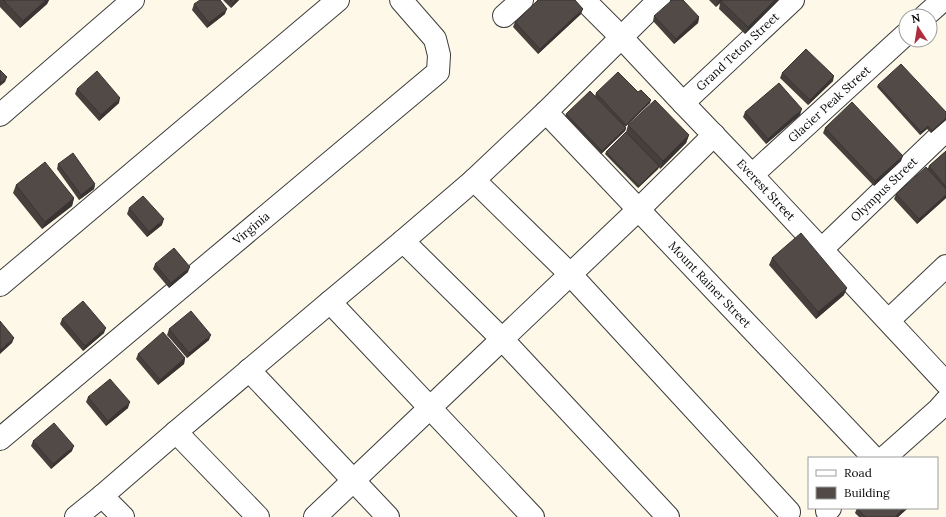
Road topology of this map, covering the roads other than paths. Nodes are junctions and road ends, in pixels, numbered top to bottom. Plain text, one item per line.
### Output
1 (133, 0) edge
2 (338, 0) edge
3 (401, 0) edge
4 (522, 0) edge
5 (584, 0) edge
6 (659, 0) edge
7 (793, 0) edge
8 (943, 0) edge
9 (934, 8) edge
10 (504, 16) dead end
11 (621, 37) junction
12 (898, 41) edge
13 (683, 103) junction
14 (546, 112) junction
15 (0, 115) edge
16 (946, 130) edge
17 (714, 135) junction
18 (752, 175) junction
19 (474, 180) junction
20 (638, 209) junction
21 (403, 241) junction
22 (822, 249) junction
23 (946, 266) edge
24 (570, 274) junction
25 (0, 285) edge
26 (330, 302) junction
27 (889, 320) junction
28 (502, 339) junction
29 (249, 370) junction
30 (946, 382) edge
31 (946, 401) edge
32 (430, 408) junction
33 (176, 432) junction
34 (0, 439) edge
35 (873, 457) edge
36 (885, 457) edge
37 (353, 480) junction
38 (102, 496) junction
39 (790, 512) dead end
40 (76, 517) edge
41 (123, 517) edge
42 (258, 517) edge
43 (315, 517) edge
44 (388, 517) edge
45 (533, 517) edge
46 (668, 517) edge

1 - 15 street
2 - 25 street
3 - 34 street, Virginia
4 - 10 street
5 - 11 street, Everest Street
6 - 11 street
7 - 13 street, Grand Teton Street
8 - 9 street
11 - 13 street, Everest Street
11 - 14 street
12 - 18 street, Glacier Peak Street
13 - 17 street, Everest Street
14 - 19 street
14 - 20 street, Mount Rainer Street
16 - 22 street, Olympus Street
17 - 18 street, Everest Street
17 - 20 street
18 - 22 street, Everest Street
19 - 21 street
19 - 24 street
20 - 24 street
20 - 35 street, Mount Rainer Street
21 - 26 street
21 - 28 street
22 - 27 street, Everest Street
23 - 27 street
24 - 28 street
24 - 39 street
26 - 29 street
26 - 32 street
27 - 30 street, Everest Street
28 - 32 street
28 - 46 street
29 - 33 street
29 - 37 street
31 - 36 street
32 - 37 street
32 - 45 street
33 - 38 street
33 - 42 street
37 - 43 street
37 - 44 street
38 - 40 street
38 - 41 street

